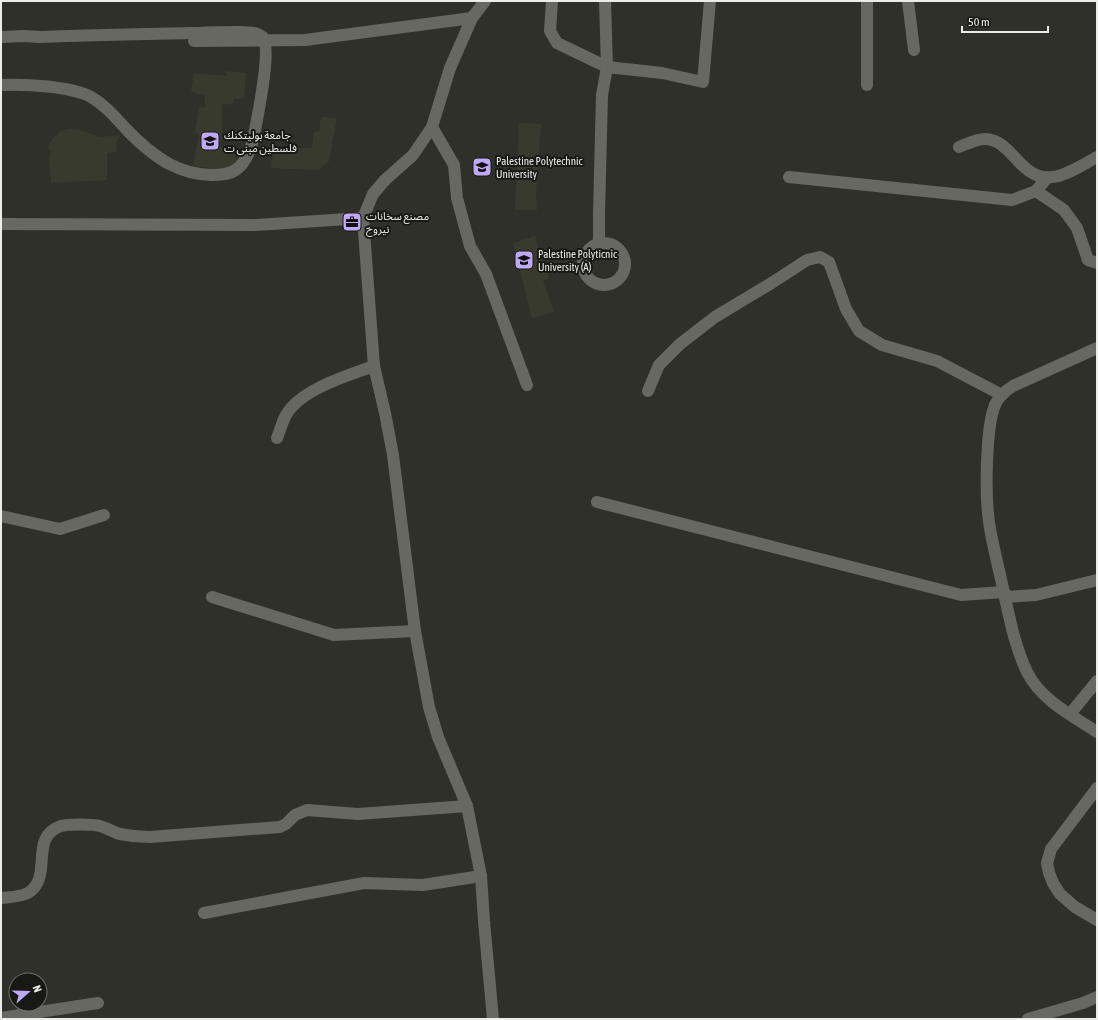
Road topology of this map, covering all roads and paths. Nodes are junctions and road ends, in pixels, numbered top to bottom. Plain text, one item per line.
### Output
1 (484, 1) edge
2 (552, 1) edge
3 (605, 1) edge
4 (710, 1) edge
5 (868, 1) edge
6 (908, 1) edge
7 (472, 18) junction
8 (1, 37) edge
9 (1, 40) edge
10 (264, 40) junction
11 (914, 50) dead end
12 (607, 67) junction
13 (1, 85) edge
14 (867, 85) dead end
15 (1, 93) edge
16 (14, 93) dead end
17 (432, 127) junction
18 (959, 147) dead end
19 (1097, 157) edge
20 (790, 177) dead end
21 (1047, 178) junction
22 (1036, 191) junction
23 (364, 218) junction
24 (1, 224) edge
25 (599, 243) dead end
26 (1097, 263) edge
27 (1097, 348) edge
28 (374, 366) junction
29 (527, 385) dead end
30 (648, 391) dead end
31 (1002, 394) junction
32 (277, 438) dead end
33 (597, 502) dead end
34 (104, 515) dead end
35 (1, 516) edge
36 (1097, 580) edge
37 (1005, 594) junction
38 (212, 597) dead end
39 (415, 631) junction
40 (1097, 681) edge
41 (1070, 714) junction
42 (1097, 732) edge
43 (1097, 788) edge
44 (467, 806) junction
45 (481, 876) junction
46 (1, 898) edge
47 (204, 914) dead end
48 (1097, 920) edge
49 (1097, 997) edge
50 (98, 1003) dead end
51 (1, 1018) edge
52 (493, 1019) edge
53 (1028, 1019) edge

1 - 7 street
2 - 12 street
3 - 12 street
4 - 12 street
5 - 14 street
6 - 11 street
7 - 10 street
7 - 17 street
8 - 10 street
9 - 10 street
10 - 13 street
12 - 25 street
15 - 16 street
17 - 23 street
17 - 29 street
18 - 21 street
19 - 21 street
20 - 22 street
21 - 22 street
22 - 26 street
23 - 24 street
23 - 28 street
27 - 31 street
28 - 32 street
28 - 39 street
30 - 31 street
31 - 37 street
33 - 37 street
34 - 35 street
36 - 37 street
37 - 41 street
38 - 39 street
39 - 44 street
40 - 41 street
41 - 42 street
43 - 48 street
44 - 45 street
44 - 46 street
45 - 47 street
45 - 52 street
49 - 53 street
50 - 51 street

